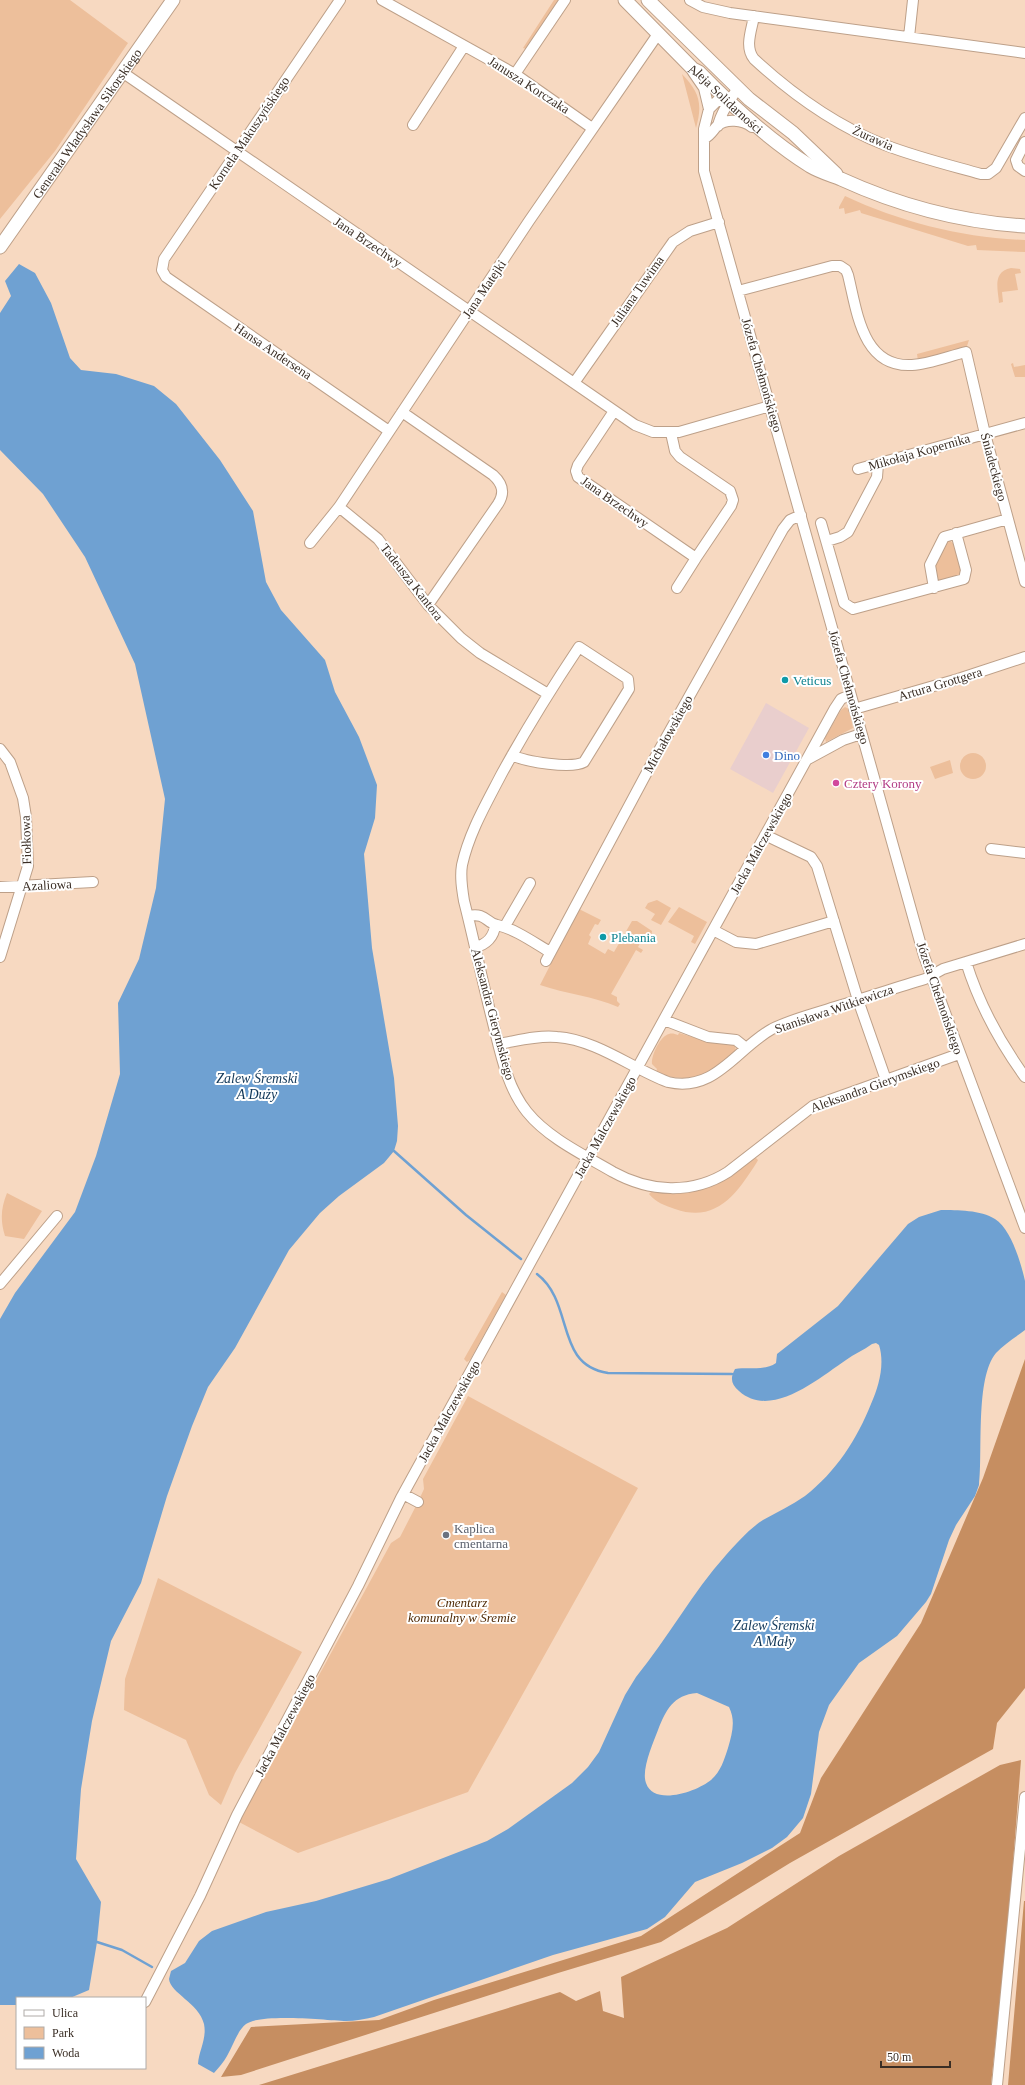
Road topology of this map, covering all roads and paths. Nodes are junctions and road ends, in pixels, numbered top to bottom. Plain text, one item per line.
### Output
1 (173, 0) edge
2 (340, 0) edge
3 (382, 0) edge
4 (565, 0) edge
5 (624, 0) edge
6 (648, 0) edge
7 (690, 0) edge
8 (913, 0) edge
9 (754, 16) junction
10 (658, 34) junction
11 (909, 37) junction
12 (464, 46) junction
13 (1025, 53) edge
14 (692, 69) junction
15 (122, 72) junction
16 (515, 74) junction
17 (738, 89) junction
18 (728, 100) junction
19 (709, 109) junction
20 (1025, 118) edge
21 (413, 125) dead end
22 (718, 126) junction
23 (592, 128) junction
24 (766, 134) junction
25 (705, 138) junction
26 (1025, 142) edge
27 (236, 151) junction
28 (1025, 171) edge
29 (840, 179) junction
30 (719, 222) junction
31 (1025, 226) edge
32 (0, 247) edge
33 (162, 268) joint
34 (738, 291) junction
35 (470, 311) junction
36 (574, 383) junction
37 (770, 406) junction
38 (614, 411) junction
39 (402, 412) junction
40 (1025, 423) edge
41 (389, 431) junction
42 (671, 433) junction
43 (985, 434) junction
44 (878, 464) junction
45 (858, 469) dead end
46 (339, 507) junction
47 (800, 516) junction
48 (1008, 519) junction
49 (821, 523) dead end
50 (956, 533) junction
51 (827, 541) junction
52 (310, 543) dead end
53 (696, 558) junction
54 (1025, 582) edge
55 (677, 588) dead end
56 (934, 588) junction
57 (428, 605) junction
58 (1025, 657) edge
59 (548, 694) junction
60 (850, 696) junction
61 (854, 709) junction
62 (861, 734) junction
63 (0, 749) edge
64 (512, 756) junction
65 (806, 760) junction
66 (765, 835) junction
67 (991, 849) dead end
68 (1025, 853) edge
69 (93, 882) dead end
70 (530, 883) dead end
71 (22, 886) junction
72 (0, 887) edge
73 (468, 916) junction
74 (834, 921) junction
75 (500, 926) junction
76 (713, 930) junction
77 (1025, 944) edge
78 (475, 947) junction
79 (550, 952) junction
80 (0, 957) edge
81 (546, 961) dead end
82 (966, 962) junction
83 (930, 975) junction
84 (858, 1000) junction
85 (664, 1020) junction
86 (498, 1044) junction
87 (746, 1048) junction
88 (959, 1054) junction
89 (638, 1067) junction
90 (1025, 1077) edge
91 (886, 1080) junction
92 (588, 1157) junction
93 (57, 1216) dead end
94 (1025, 1228) edge
95 (0, 1284) edge
96 (403, 1494) junction
97 (418, 1502) dead end
98 (1025, 1797) edge
99 (146, 2000) edge
100 (997, 2085) edge

1 - 15 main road, Generała Władysława Sikorskiego
2 - 27 street, Kornela Makuszyńskiego
3 - 12 street, Janusza Korczaka
4 - 16 street
5 - 10 main road, Aleja Solidarności
6 - 17 main road, Aleja Solidarności
7 - 9 street
8 - 11 street
9 - 11 street
9 - 20 street, Żurawia
10 - 14 main road, Aleja Solidarności
10 - 23 street, Jana Matejki
11 - 13 street
12 - 16 street, Janusza Korczaka
12 - 21 street
14 - 18 main road, Aleja Solidarności
14 - 19 street, Józefa Chełmońskiego
15 - 27 street, Jana Brzechwy
15 - 32 main road, Generała Władysława Sikorskiego
16 - 23 street, Janusza Korczaka
17 - 18 street
17 - 29 main road, Aleja Solidarności
18 - 19 street
18 - 22 street
18 - 24 main road, Aleja Solidarności
19 - 25 street, Józefa Chełmońskiego
22 - 24 street
22 - 25 street
23 - 35 street, Jana Matejki
24 - 29 main road, Aleja Solidarności
25 - 30 street, Józefa Chełmońskiego
26 - 28 street
27 - 33 street, Kornela Makuszyńskiego
27 - 35 street, Jana Brzechwy
29 - 31 main road, Aleja Solidarności
30 - 34 street, Józefa Chełmońskiego
30 - 36 street, Juliana Tuwima
33 - 41 street, Hansa Andersena
34 - 37 street, Józefa Chełmońskiego
34 - 43 street, Śniadeckiego
35 - 36 street, Jana Brzechwy
35 - 39 street, Jana Matejki
36 - 38 street, Jana Brzechwy
37 - 42 street, Jana Brzechwy
37 - 47 street, Józefa Chełmońskiego
38 - 42 street, Jana Brzechwy
38 - 53 street, Jana Brzechwy
39 - 41 street, Jana Matejki
39 - 57 street
40 - 43 street, Mikołaja Kopernika
41 - 46 street, Jana Matejki
42 - 53 street
43 - 44 street, Mikołaja Kopernika
43 - 48 street, Śniadeckiego
44 - 45 street, Mikołaja Kopernika
44 - 51 street
46 - 52 street, Jana Matejki
46 - 57 street, Tadeusza Kantora
47 - 60 street, Józefa Chełmońskiego
47 - 79 street, Michałowskiego
48 - 50 street
48 - 54 street, Śniadeckiego
49 - 51 street
50 - 56 street
50 - 56 street
51 - 56 street
53 - 55 street
57 - 59 street, Tadeusza Kantora
58 - 61 street, Artura Grottgera
59 - 64 street, Aleksandra Gierymskiego
59 - 64 street, Aleksandra Gierymskiego
60 - 61 street, Józefa Chełmońskiego
60 - 65 street, Jacka Malczewskiego
61 - 62 street, Józefa Chełmońskiego
62 - 65 street
62 - 83 street, Józefa Chełmońskiego
63 - 71 street, Fiołkowa
64 - 73 street, Aleksandra Gierymskiego
65 - 66 street, Jacka Malczewskiego
66 - 74 street
66 - 76 street, Jacka Malczewskiego
67 - 68 street
69 - 71 street, Azaliowa
70 - 75 street
71 - 72 street, Azaliowa
71 - 80 street, Fiołkowa
73 - 75 street
73 - 78 street, Aleksandra Gierymskiego
74 - 76 street
74 - 84 street
75 - 78 street
75 - 79 street
76 - 85 street, Jacka Malczewskiego
77 - 82 street, Stanisława Witkiewicza
78 - 86 street, Aleksandra Gierymskiego
79 - 81 street, Michałowskiego
82 - 83 street, Stanisława Witkiewicza
82 - 90 street
83 - 84 street, Stanisława Witkiewicza
83 - 88 street, Józefa Chełmońskiego
84 - 87 street, Stanisława Witkiewicza
84 - 91 street
85 - 87 street
85 - 89 street, Jacka Malczewskiego
86 - 89 street, Stanisława Witkiewicza
86 - 92 street, Aleksandra Gierymskiego
87 - 89 street, Stanisława Witkiewicza
88 - 91 street, Aleksandra Gierymskiego
88 - 94 street, Józefa Chełmońskiego
89 - 92 street, Jacka Malczewskiego
91 - 92 street, Aleksandra Gierymskiego
92 - 96 street, Jacka Malczewskiego
93 - 95 street
96 - 97 street
96 - 99 street, Jacka Malczewskiego
98 - 100 street

